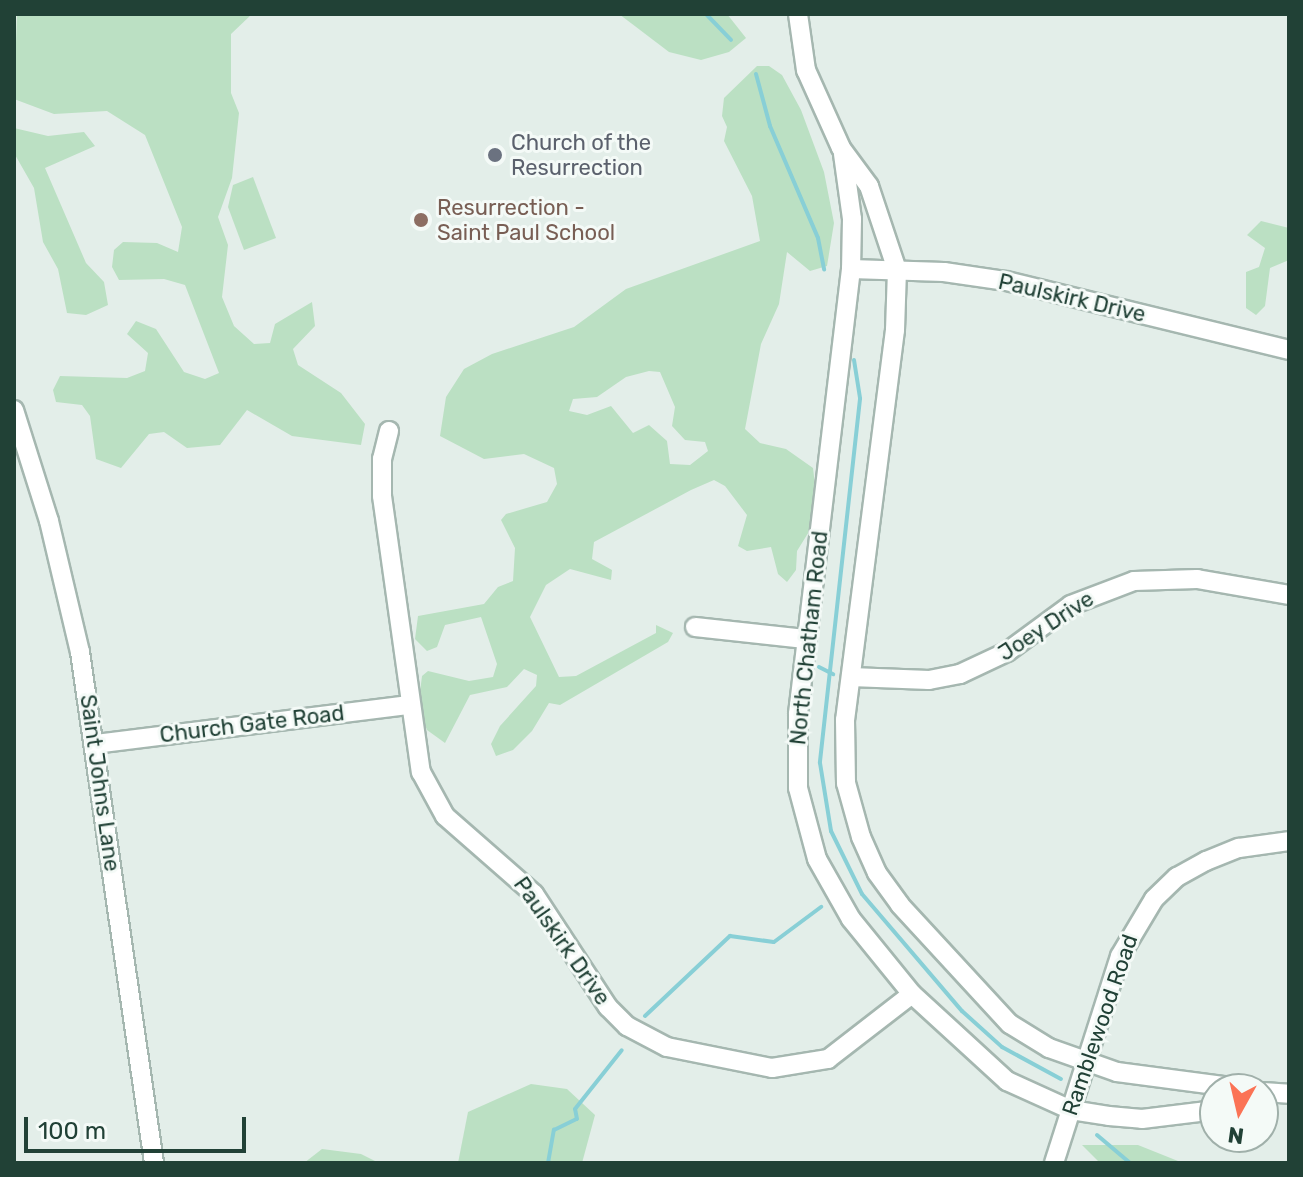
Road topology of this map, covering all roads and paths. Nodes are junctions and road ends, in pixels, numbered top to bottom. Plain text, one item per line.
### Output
1 (798, 14) edge
2 (841, 148) junction
3 (851, 269) junction
4 (897, 270) junction
5 (1289, 350) edge
6 (14, 410) edge
7 (389, 431) dead end
8 (1289, 595) edge
9 (695, 627) dead end
10 (805, 639) junction
11 (851, 677) junction
12 (409, 705) junction
13 (95, 744) junction
14 (1289, 841) edge
15 (912, 994) junction
16 (1085, 1062) junction
17 (1199, 1084) edge
18 (1071, 1110) junction
19 (1199, 1112) edge
20 (154, 1163) edge
21 (1054, 1163) edge

1 - 2 street, North Chatham Road
2 - 3 street, North Chatham Road
2 - 4 street, North Chatham Road
3 - 4 street, Paulskirk Drive
3 - 10 street, North Chatham Road
4 - 5 street, Paulskirk Drive
4 - 11 street, North Chatham Road
6 - 13 street, Saint Johns Lane
7 - 12 street, Paulskirk Drive
8 - 11 street, Joey Drive
9 - 10 street
10 - 15 street, North Chatham Road
11 - 16 street, North Chatham Road
12 - 13 street, Church Gate Road
12 - 15 street, Paulskirk Drive
13 - 20 street, Saint Johns Lane
14 - 16 street, Ramblewood Road
15 - 18 street, North Chatham Road
16 - 17 street, North Chatham Road
16 - 18 street, Ramblewood Road
18 - 19 street
18 - 21 street, Ramblewood Road

